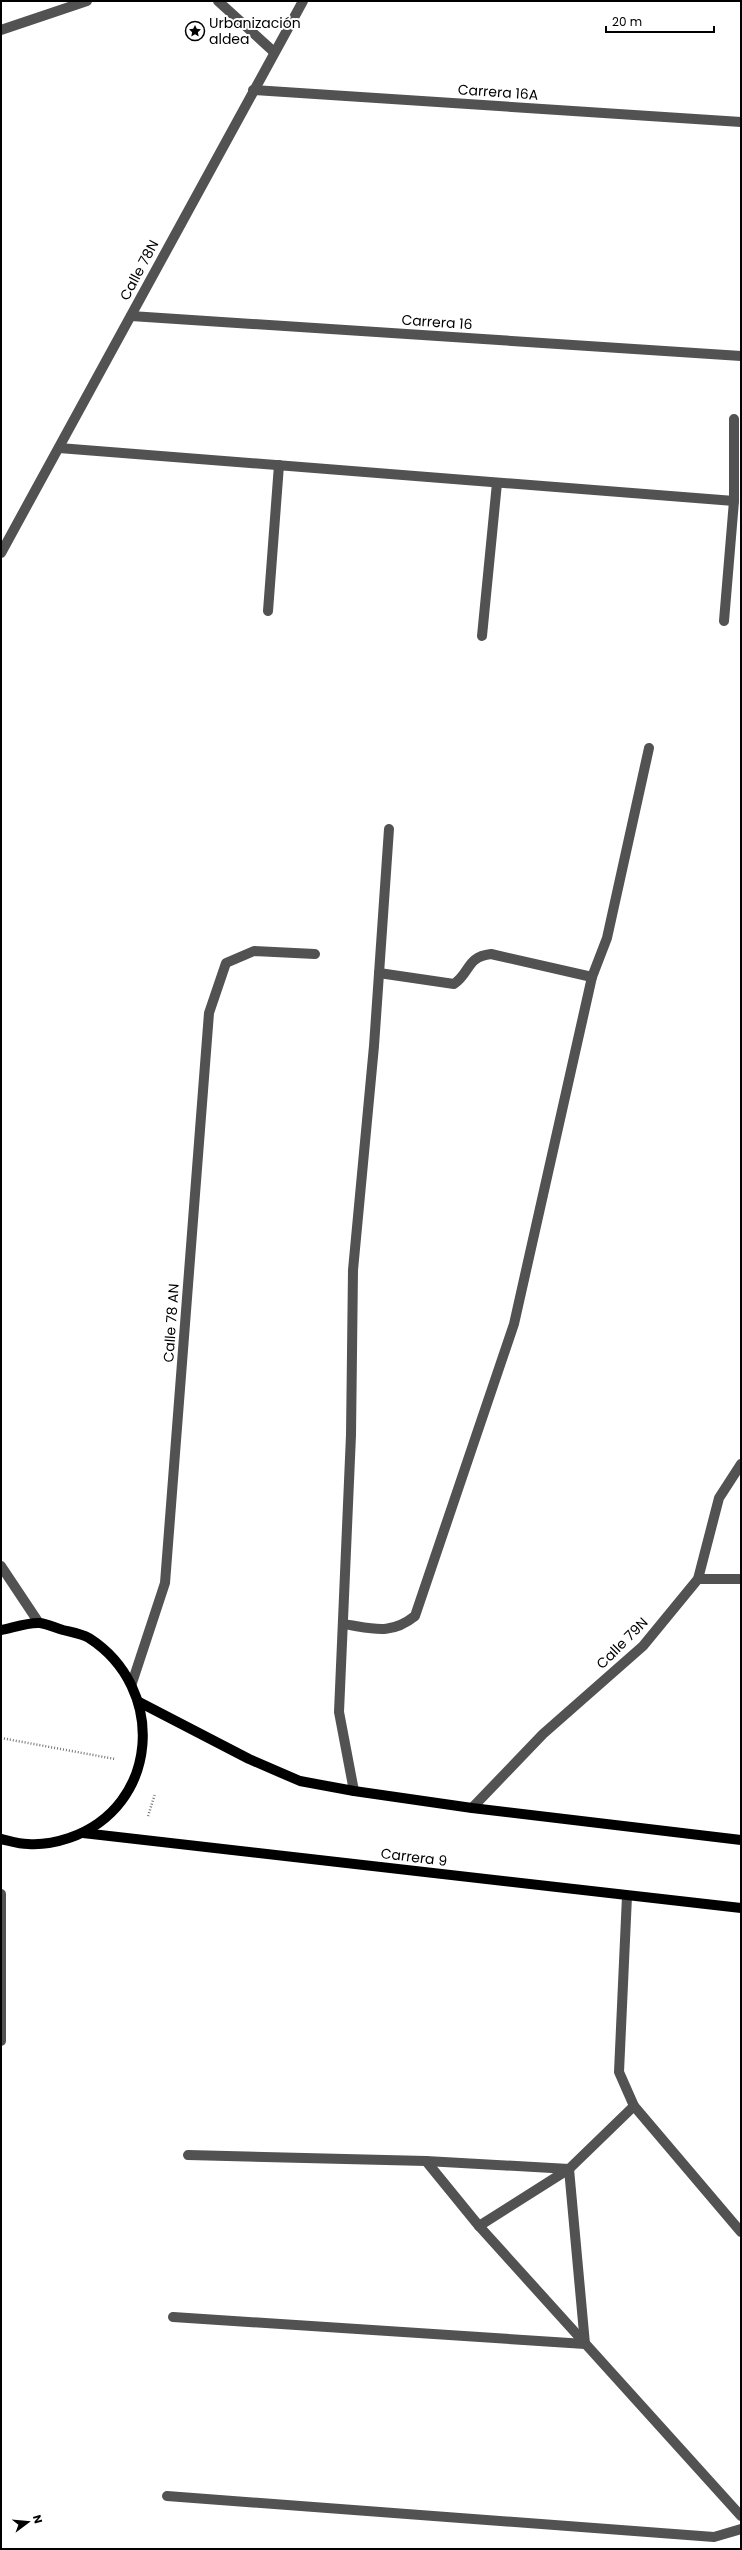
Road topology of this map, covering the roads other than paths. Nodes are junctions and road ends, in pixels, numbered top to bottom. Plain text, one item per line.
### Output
1 (87, 1) edge
2 (218, 1) edge
3 (303, 1) edge
4 (1, 30) edge
5 (274, 52) junction
6 (253, 90) junction
7 (741, 122) edge
8 (131, 316) junction
9 (741, 356) edge
10 (734, 419) dead end
11 (59, 448) junction
12 (279, 465) junction
13 (497, 483) junction
14 (734, 502) junction
15 (1, 554) edge
16 (268, 611) dead end
17 (724, 621) dead end
18 (482, 636) dead end
19 (649, 748) dead end
20 (389, 829) dead end
21 (315, 954) dead end
22 (379, 973) junction
23 (592, 977) junction
24 (741, 1464) edge
25 (1, 1566) edge
26 (698, 1579) junction
27 (741, 1579) edge
28 (39, 1623) junction
29 (343, 1624) junction
30 (1, 1630) edge
31 (132, 1683) junction
32 (139, 1702) junction
33 (354, 1791) junction
34 (472, 1808) junction
35 (83, 1833) junction
36 (1, 1839) edge
37 (741, 1840) edge
38 (1, 1894) edge
39 (627, 1896) junction
40 (741, 1908) edge
41 (1, 2042) edge
42 (634, 2106) junction
43 (188, 2155) dead end
44 (426, 2161) junction
45 (569, 2169) junction
46 (479, 2226) junction
47 (741, 2232) edge
48 (173, 2317) dead end
49 (586, 2344) junction
50 (167, 2496) dead end
51 (741, 2516) edge
52 (741, 2529) edge

1 - 4 street
2 - 5 street
3 - 5 street, Calle 78N
5 - 6 street, Calle 78N
6 - 7 street, Carrera 16A
6 - 8 street, Calle 78N
8 - 9 street, Carrera 16
8 - 11 street, Calle 78N
10 - 14 street
11 - 12 street
11 - 15 street, Calle 78N
12 - 13 street
12 - 16 street
13 - 14 street
13 - 18 street
14 - 17 street
19 - 23 street
20 - 22 street
21 - 31 street, Calle 78 AN
22 - 23 street
22 - 29 street
23 - 29 street
24 - 26 street, Calle 79N
25 - 28 street
26 - 27 street
26 - 34 street, Calle 79N
28 - 30 main road
28 - 31 main road
29 - 33 street
31 - 32 main road
32 - 33 main road
32 - 35 main road
33 - 34 main road
34 - 37 main road
35 - 36 main road
35 - 39 main road, Carrera 9
38 - 41 street
39 - 40 main road, Carrera 9
39 - 42 street
42 - 45 street
42 - 47 street
43 - 44 street
44 - 45 street
44 - 46 street
45 - 46 street
45 - 49 street
46 - 49 street
48 - 49 street
49 - 51 street
50 - 52 street

